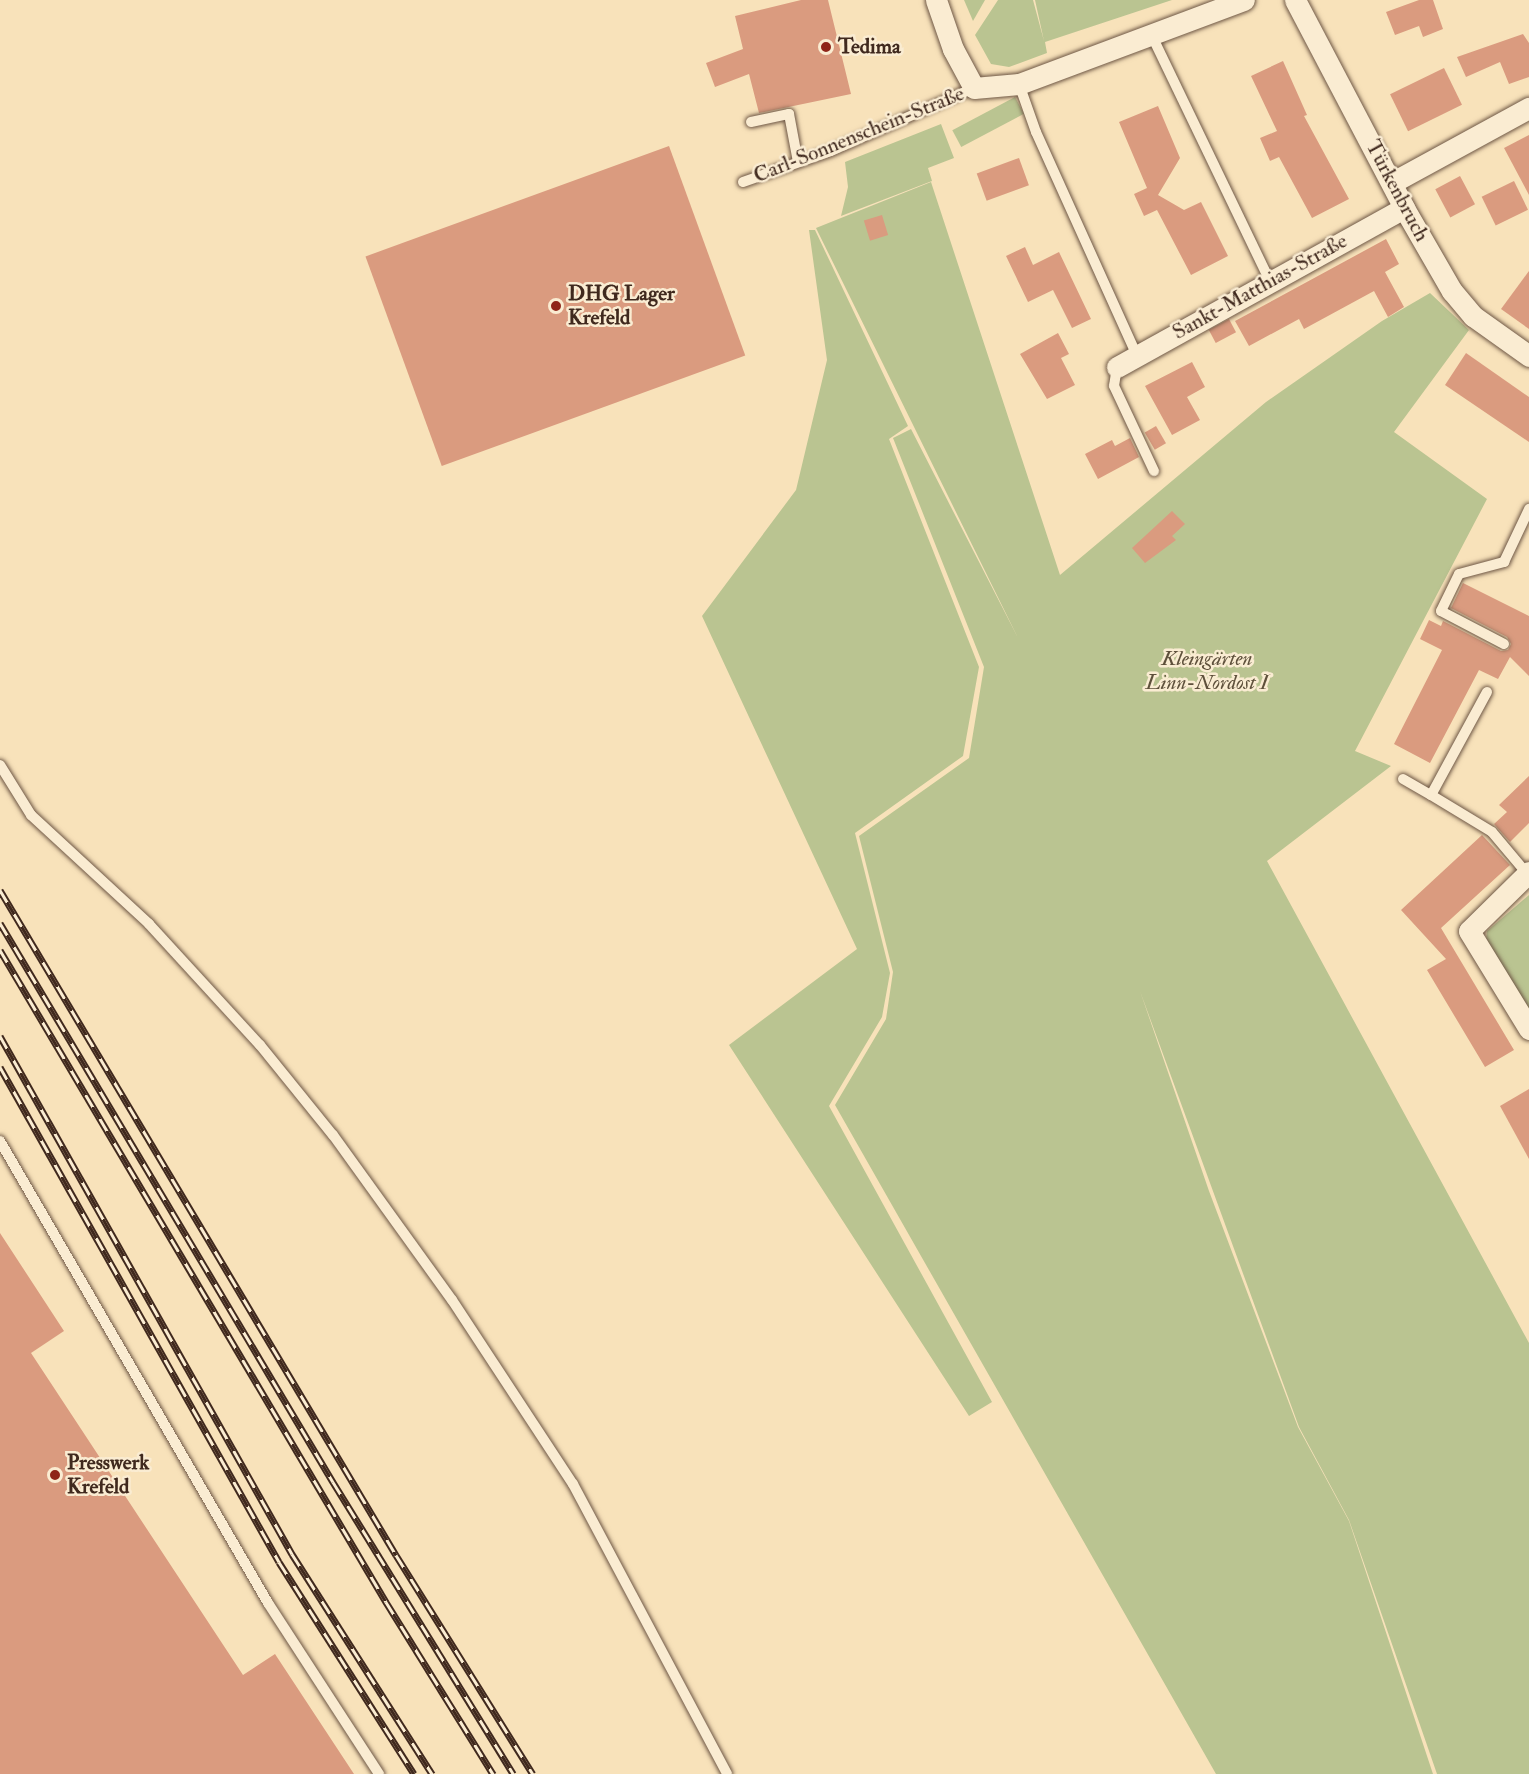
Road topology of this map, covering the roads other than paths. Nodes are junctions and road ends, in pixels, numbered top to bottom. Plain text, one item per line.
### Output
1 (936, 0) edge
2 (1244, 0) edge
3 (1295, 0) edge
4 (1152, 36) junction
5 (1018, 84) junction
6 (974, 88) junction
7 (1529, 108) edge
8 (751, 122) dead end
9 (798, 162) junction
10 (743, 182) dead end
11 (1393, 182) junction
12 (1404, 208) junction
13 (1270, 281) junction
14 (1137, 356) junction
15 (1529, 356) edge
16 (1116, 367) joint
17 (1154, 471) dead end
18 (1529, 509) edge
19 (1504, 644) dead end
20 (1487, 692) dead end
21 (0, 765) edge
22 (1403, 779) dead end
23 (1431, 795) junction
24 (1528, 874) edge
25 (1529, 1029) edge
26 (0, 1142) edge
27 (379, 1774) edge
28 (727, 1774) edge

1 - 6 street, Carl-Sonnenschein-Straße
2 - 4 street, Carl-Sonnenschein-Straße
3 - 11 street, Türkenbruch
4 - 5 street, Carl-Sonnenschein-Straße
4 - 13 lane
5 - 6 street, Carl-Sonnenschein-Straße
5 - 14 lane
6 - 9 lane, Carl-Sonnenschein-Straße
7 - 11 street
8 - 9 lane
9 - 10 lane, Carl-Sonnenschein-Straße
11 - 12 street, Türkenbruch
12 - 13 street, Sankt-Matthias-Straße
12 - 15 street, Türkenbruch
13 - 14 street, Sankt-Matthias-Straße
14 - 16 street, Sankt-Matthias-Straße
16 - 17 lane
18 - 19 lane
20 - 23 lane
21 - 28 lane
22 - 23 lane
23 - 24 lane
24 - 25 street
26 - 27 lane

